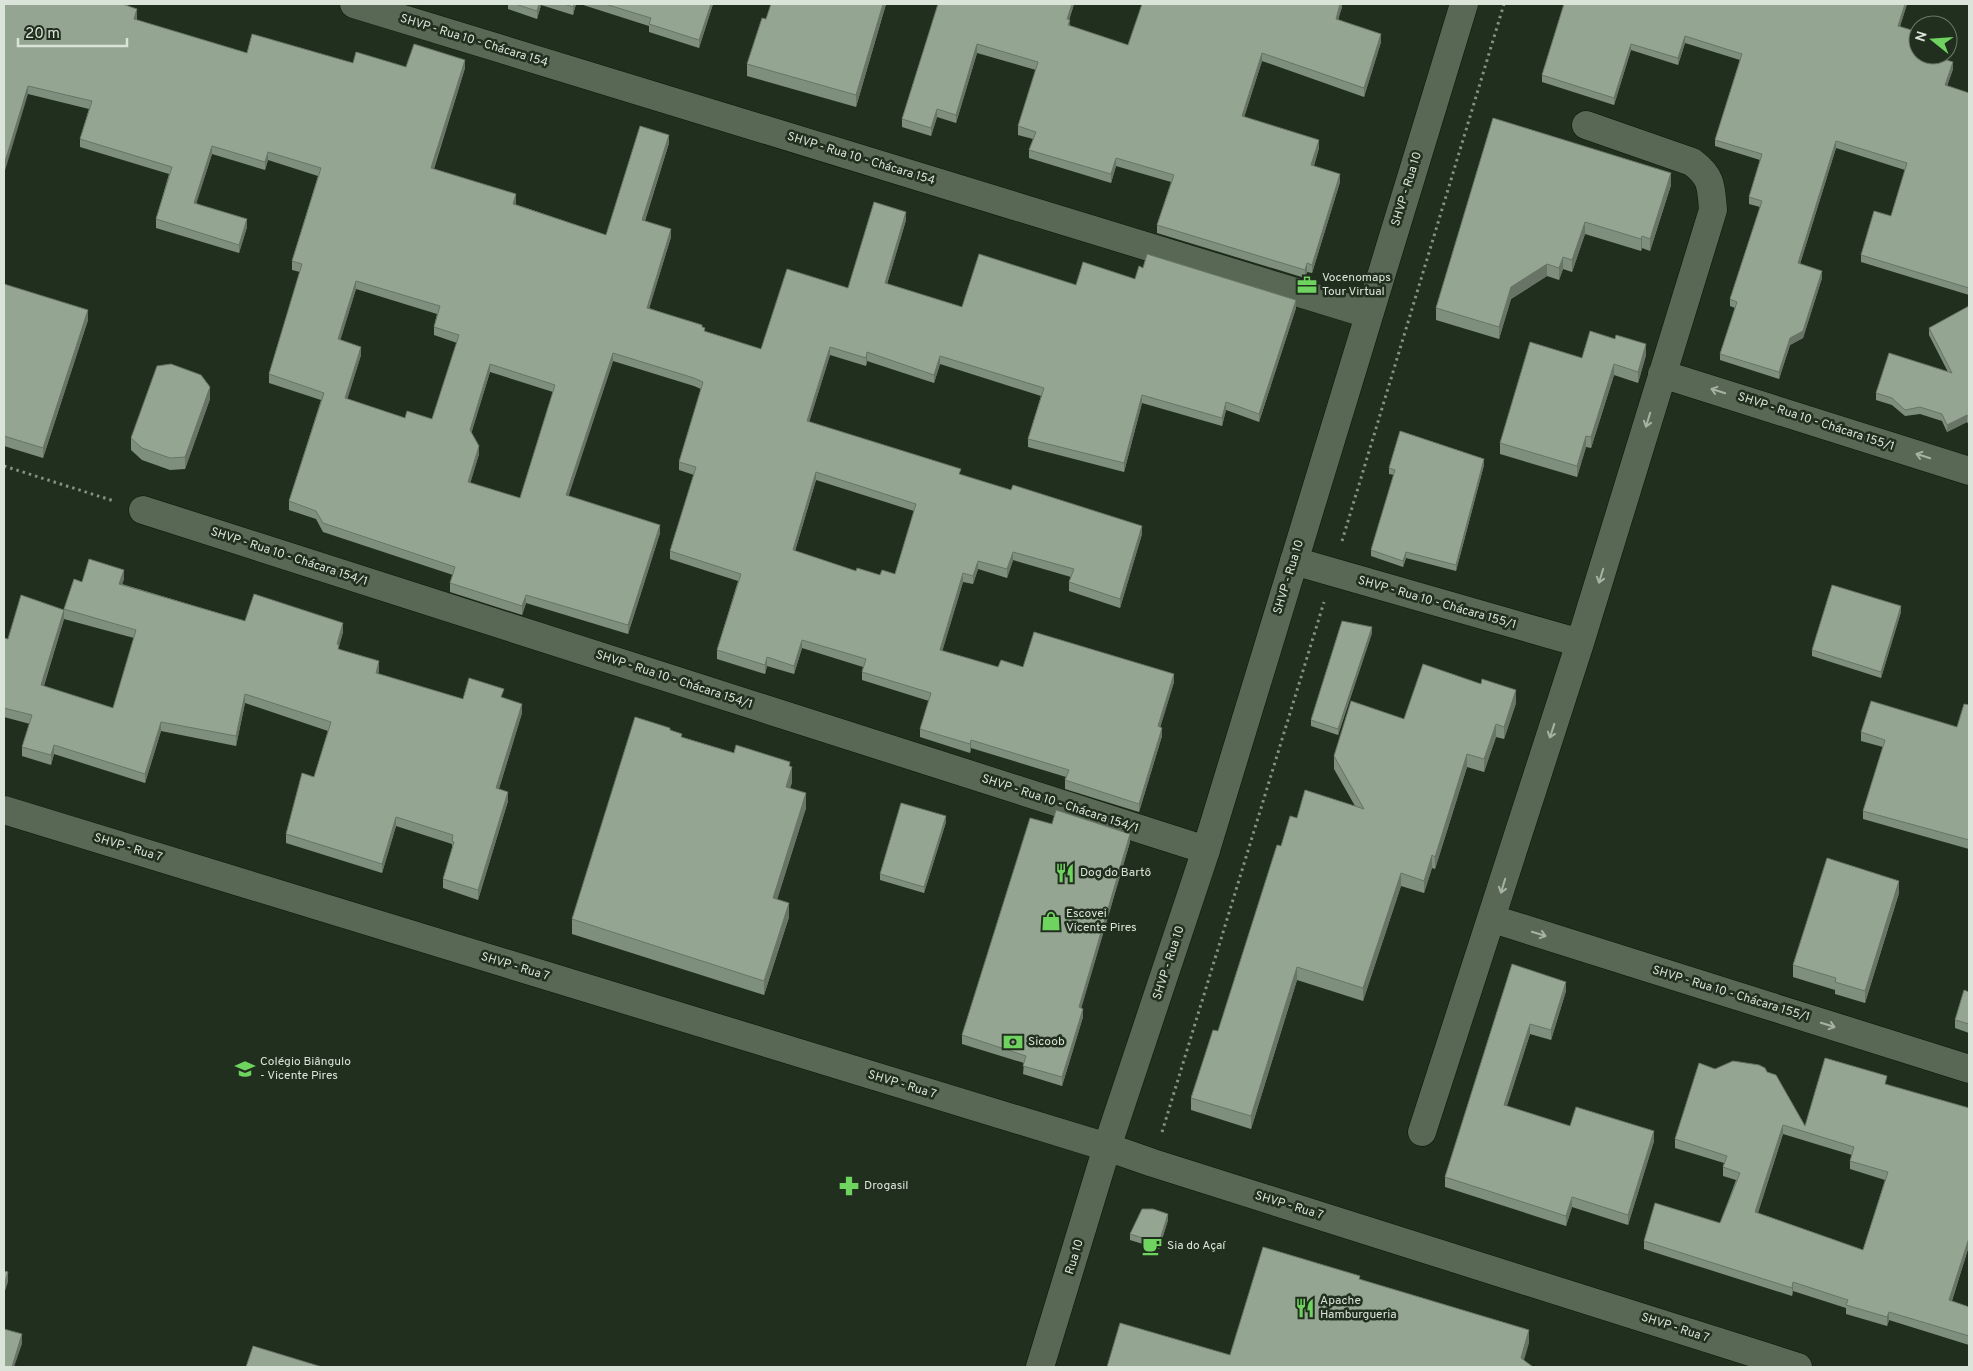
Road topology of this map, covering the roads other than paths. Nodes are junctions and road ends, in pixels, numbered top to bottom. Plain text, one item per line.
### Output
1 (354, 4) edge
2 (1464, 4) edge
3 (1586, 126) dead end
4 (1368, 314) junction
5 (1662, 374) junction
6 (1969, 471) edge
7 (143, 510) road end
8 (1294, 561) junction
9 (1580, 643) junction
10 (4, 810) edge
11 (1206, 850) junction
12 (1493, 919) junction
13 (1969, 1069) edge
14 (1422, 1132) dead end
15 (1107, 1147) junction
16 (1040, 1367) edge
17 (1798, 1367) edge

1 - 4 street, SHVP - Rua 10 - Chácara 154
2 - 4 street, SHVP - Rua 10
3 - 5 street
4 - 8 street, SHVP - Rua 10
6 -> 5 street, SHVP - Rua 10 - Chácara 155/1
5 -> 9 street
7 - 11 street, SHVP - Rua 10 - Chácara 154/1
8 - 9 street, SHVP - Rua 10 - Chácara 155/1
8 - 11 street, SHVP - Rua 10
9 -> 12 street
10 - 15 street, SHVP - Rua 7
11 - 15 street, SHVP - Rua 10
12 -> 13 street, SHVP - Rua 10 - Chácara 155/1
12 - 14 street
15 - 16 street, Rua 10
15 - 17 street, SHVP - Rua 7

